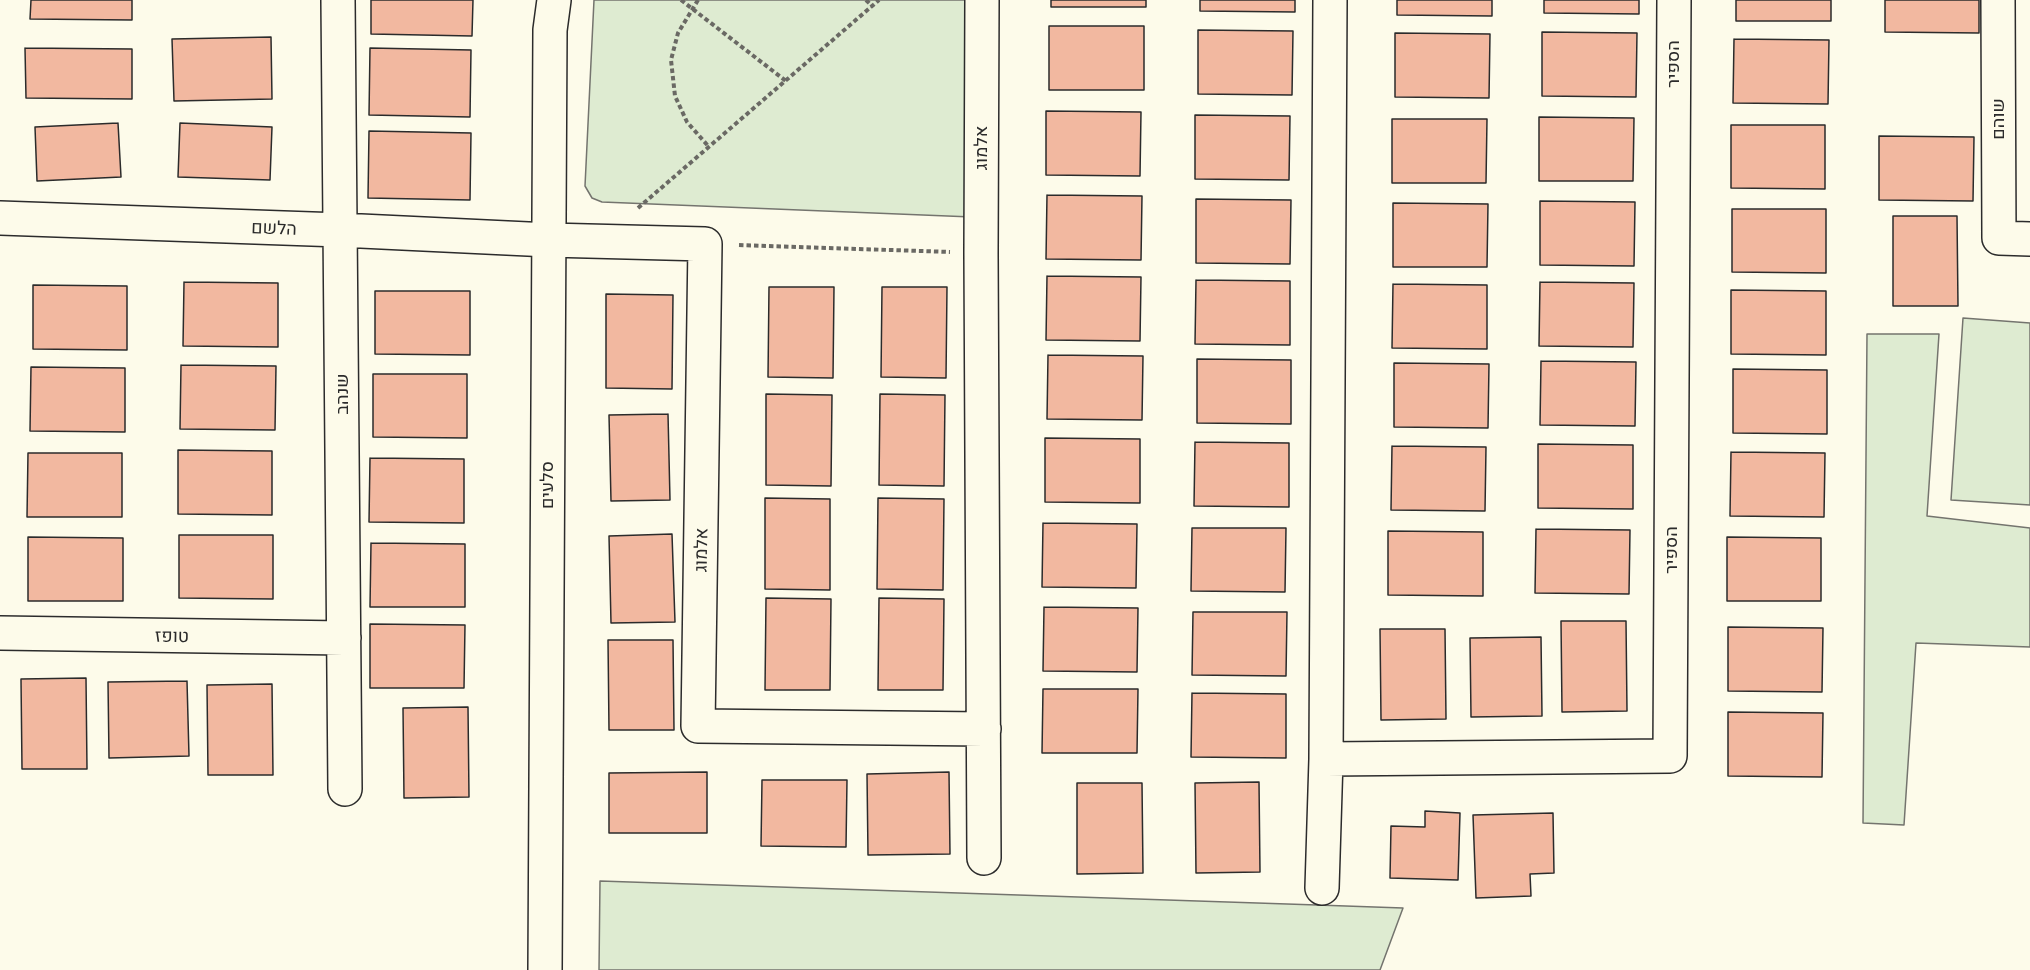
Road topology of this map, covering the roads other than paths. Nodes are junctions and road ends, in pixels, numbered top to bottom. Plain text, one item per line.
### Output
1 (338, 0) edge
2 (554, 0) edge
3 (982, 0) edge
4 (1330, 0) edge
5 (1674, 0) edge
6 (1998, 0) edge
7 (0, 218) edge
8 (340, 230) junction
9 (2014, 238) edge
10 (549, 240) junction
11 (0, 633) edge
12 (344, 638) junction
13 (984, 729) junction
14 (1326, 759) junction
15 (345, 789) dead end
16 (984, 858) dead end
17 (1322, 888) dead end
18 (545, 970) edge

1 - 8 street, שנהב
2 - 10 street, סלעים
3 - 13 street, אלמוג
4 - 14 street
5 - 14 street, הספיר
6 - 9 street, שוהם
7 - 8 street, הלשם
8 - 10 street, הלשם
8 - 12 street, שנהב
10 - 13 street, אלמוג
10 - 18 street, סלעים
11 - 12 street, טופז
12 - 15 street, שנהב
13 - 16 street, אלמוג
14 - 17 street

